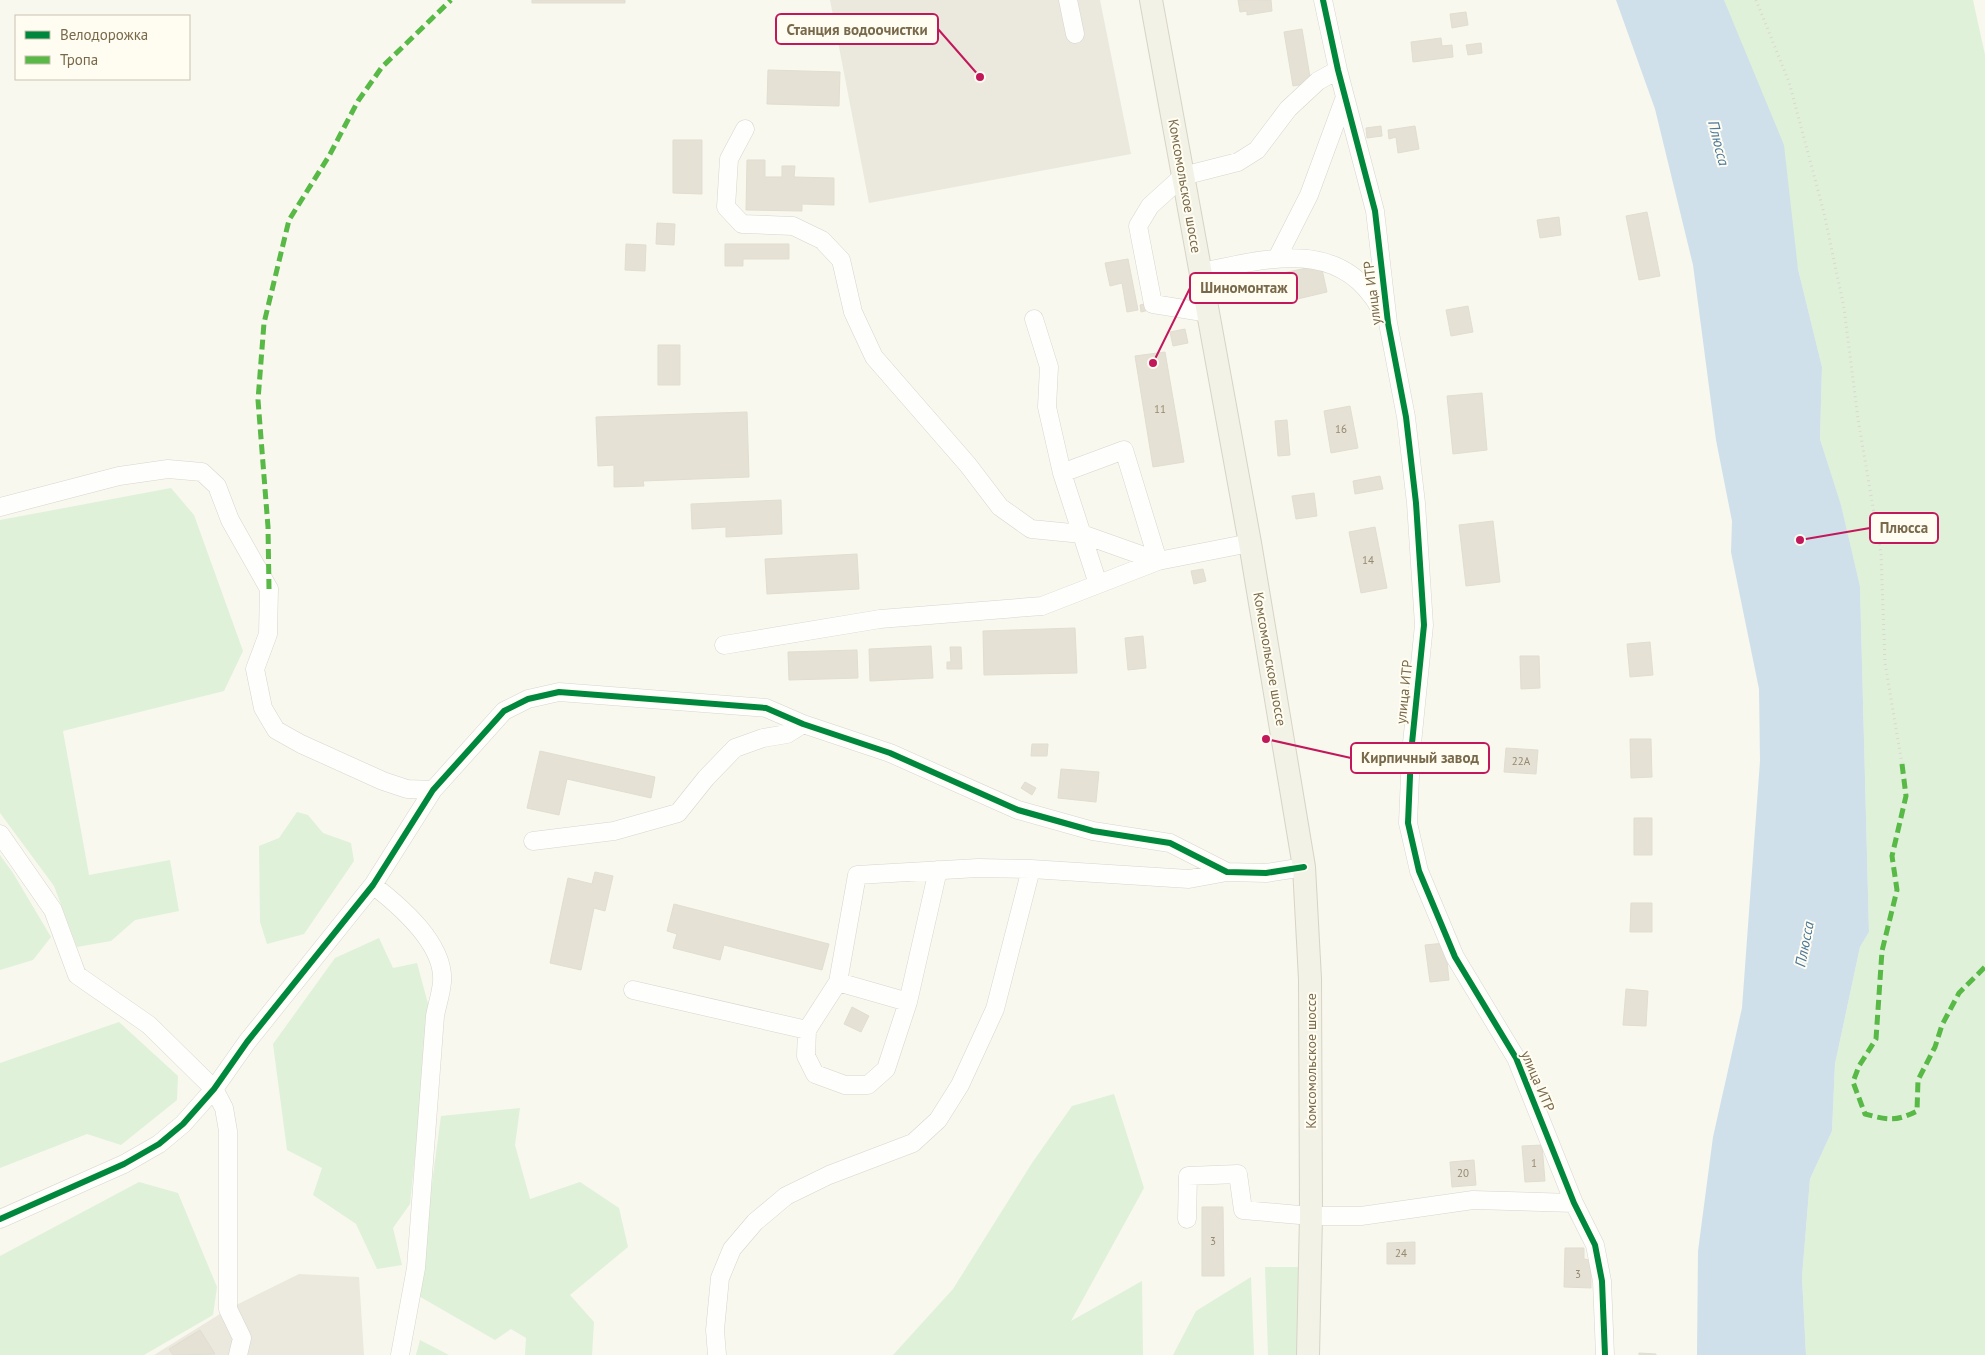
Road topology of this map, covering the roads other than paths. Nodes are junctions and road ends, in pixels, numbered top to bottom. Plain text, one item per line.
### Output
1 (1068, 0) edge
2 (1151, 0) edge
3 (1322, 0) edge
4 (1075, 34) dead end
5 (1338, 70) junction
6 (1345, 97) junction
7 (746, 129) dead end
8 (1183, 176) junction
9 (1275, 258) junction
10 (1201, 272) junction
11 (1209, 313) junction
12 (1034, 318) dead end
13 (1388, 322) junction
14 (1062, 473) junction
15 (0, 508) edge
16 (1082, 534) junction
17 (1250, 543) junction
18 (1158, 561) junction
19 (1098, 584) junction
20 (724, 645) dead end
21 (803, 724) junction
22 (433, 790) junction
23 (0, 834) edge
24 (533, 841) dead end
25 (1304, 867) junction
26 (1031, 869) junction
27 (938, 870) junction
28 (1227, 872) junction
29 (373, 885) junction
30 (838, 982) junction
31 (633, 990) dead end
32 (908, 1002) junction
33 (807, 1030) junction
34 (214, 1089) junction
35 (1574, 1203) junction
36 (1311, 1216) junction
37 (0, 1219) edge
38 (1187, 1219) dead end
39 (238, 1355) edge
40 (400, 1355) edge
41 (717, 1355) edge
42 (1308, 1355) edge
43 (1605, 1355) edge

1 - 4 street
2 - 8 main road, Комсомольское шоссе
3 - 5 street, улица ИТР
5 - 6 street, улица ИТР
5 - 8 street
6 - 9 street
6 - 13 street, улица ИТР
7 - 16 street
8 - 10 main road, Комсомольское шоссе
8 - 11 street
9 - 10 street, улица ИТР
9 - 13 street, улица ИТР
10 - 11 main road, Комсомольское шоссе
11 - 17 main road, Комсомольское шоссе
12 - 14 street
13 - 35 street, улица ИТР
14 - 16 street
14 - 18 street
15 - 22 street
16 - 18 street
16 - 19 street
17 - 18 street
17 - 25 main road, Комсомольское шоссе
18 - 19 street
19 - 20 street
21 - 22 street
21 - 24 street
21 - 28 street
22 - 29 street
23 - 34 street
25 - 28 street
25 - 36 main road, Комсомольское шоссе
26 - 27 street
26 - 28 street
26 - 41 street
27 - 30 street
27 - 32 street
29 - 34 street
29 - 40 street
30 - 32 street
30 - 33 street
31 - 33 street
32 - 33 street
34 - 37 street
34 - 39 street
35 - 36 street
35 - 43 street, улица ИТР
36 - 38 street
36 - 42 main road, Комсомольское шоссе

